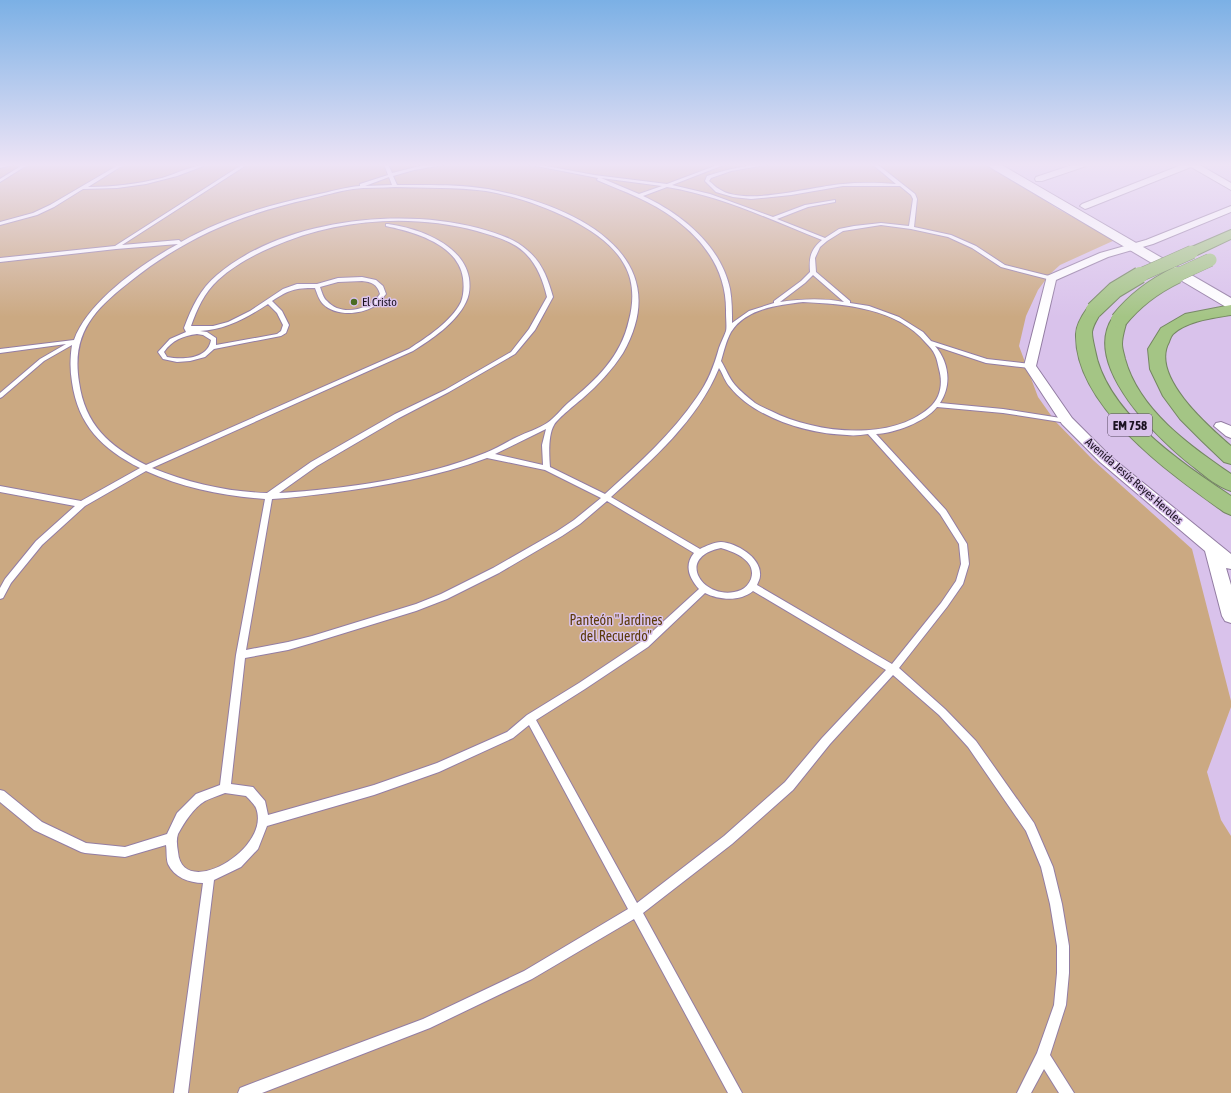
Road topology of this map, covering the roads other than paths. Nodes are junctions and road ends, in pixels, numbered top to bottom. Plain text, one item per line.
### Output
1 (31, 215) edge
2 (166, 215) edge
3 (245, 215) edge
4 (565, 215) edge
5 (671, 215) edge
6 (762, 215) edge
7 (783, 215) edge
8 (913, 215) edge
9 (1078, 215) edge
10 (1101, 215) edge
11 (1216, 215) edge
12 (772, 219) junction
13 (362, 221) junction
14 (0, 224) edge
15 (911, 228) junction
16 (1231, 234) edge
17 (825, 240) junction
18 (182, 242) junction
19 (1149, 242) junction
20 (1131, 246) junction
21 (116, 247) junction
22 (1224, 253) dead end
23 (0, 260) edge
24 (813, 272) junction
25 (1211, 276) dead end
26 (1051, 278) junction
27 (318, 286) junction
28 (268, 301) junction
29 (850, 303) junction
30 (774, 304) junction
31 (1231, 304) edge
32 (1231, 310) edge
33 (729, 329) junction
34 (188, 330) junction
35 (76, 341) junction
36 (931, 343) junction
37 (212, 348) junction
38 (0, 351) edge
39 (719, 362) junction
40 (1030, 366) junction
41 (10, 386) junction
42 (0, 391) edge
43 (0, 396) edge
44 (936, 405) junction
45 (1067, 421) junction
46 (551, 423) junction
47 (870, 432) junction
48 (487, 455) junction
49 (1231, 457) edge
50 (145, 468) junction
51 (547, 468) junction
52 (1231, 484) edge
53 (0, 489) edge
54 (269, 496) junction
55 (606, 497) junction
56 (82, 504) junction
57 (1231, 508) edge
58 (1213, 549) junction
59 (700, 552) junction
60 (1231, 563) edge
61 (752, 586) junction
62 (704, 589) junction
63 (0, 596) edge
64 (1231, 616) edge
65 (241, 655) junction
66 (893, 669) junction
67 (530, 718) junction
68 (225, 788) junction
69 (0, 795) edge
70 (263, 822) junction
71 (171, 838) junction
72 (209, 877) junction
73 (635, 912) junction
74 (1043, 1056) junction
75 (181, 1093) edge
76 (245, 1093) edge
77 (735, 1093) edge
78 (1024, 1093) edge
79 (1067, 1093) edge

1 - 14 lane
2 - 21 lane
3 - 18 lane
4 - 46 lane
5 - 33 lane
6 - 12 lane
7 - 12 lane
8 - 15 lane
9 - 20 main road
10 - 19 main road
11 - 19 street
12 - 17 lane
13 - 34 lane
13 - 50 lane
13 - 54 lane
15 - 17 lane
15 - 26 lane
16 - 57 highway, EM 758, bridge
17 - 24 lane
18 - 21 lane
18 - 35 lane
19 - 20 street
19 - 25 main road
20 - 26 street
20 - 31 main road
21 - 23 lane
22 - 52 highway, EM 758, bridge
24 - 29 lane
24 - 30 lane
26 - 40 street
27 - 27 lane
27 - 28 lane
28 - 34 lane
28 - 37 lane
29 - 30 lane
29 - 36 lane
30 - 33 lane
32 - 49 highway
33 - 39 lane
34 - 37 lane
34 - 37 lane
35 - 38 lane
35 - 41 lane
35 - 50 lane
36 - 40 lane
36 - 44 lane
39 - 47 lane
39 - 55 lane
40 - 45 street, Avenida Jesús Reyes Heroles
41 - 42 lane
41 - 43 lane
44 - 45 lane
44 - 47 lane
45 - 58 street, Avenida Jesús Reyes Heroles
46 - 48 lane
46 - 51 lane
47 - 66 lane
48 - 51 lane
48 - 54 lane
50 - 54 lane
50 - 56 lane
51 - 55 lane
53 - 56 lane
54 - 65 lane
55 - 59 lane
55 - 65 lane
56 - 63 lane
58 - 60 street, Avenida Jesús Reyes Heroles
58 - 64 street
59 - 61 lane
59 - 62 lane
61 - 62 lane
61 - 66 lane
62 - 67 lane
65 - 68 lane
66 - 73 lane
66 - 74 lane
67 - 70 lane
67 - 73 lane
68 - 70 lane
68 - 71 lane
69 - 71 lane
70 - 72 lane
71 - 72 lane
72 - 75 lane
73 - 76 lane
73 - 77 lane
74 - 78 lane
74 - 79 lane

